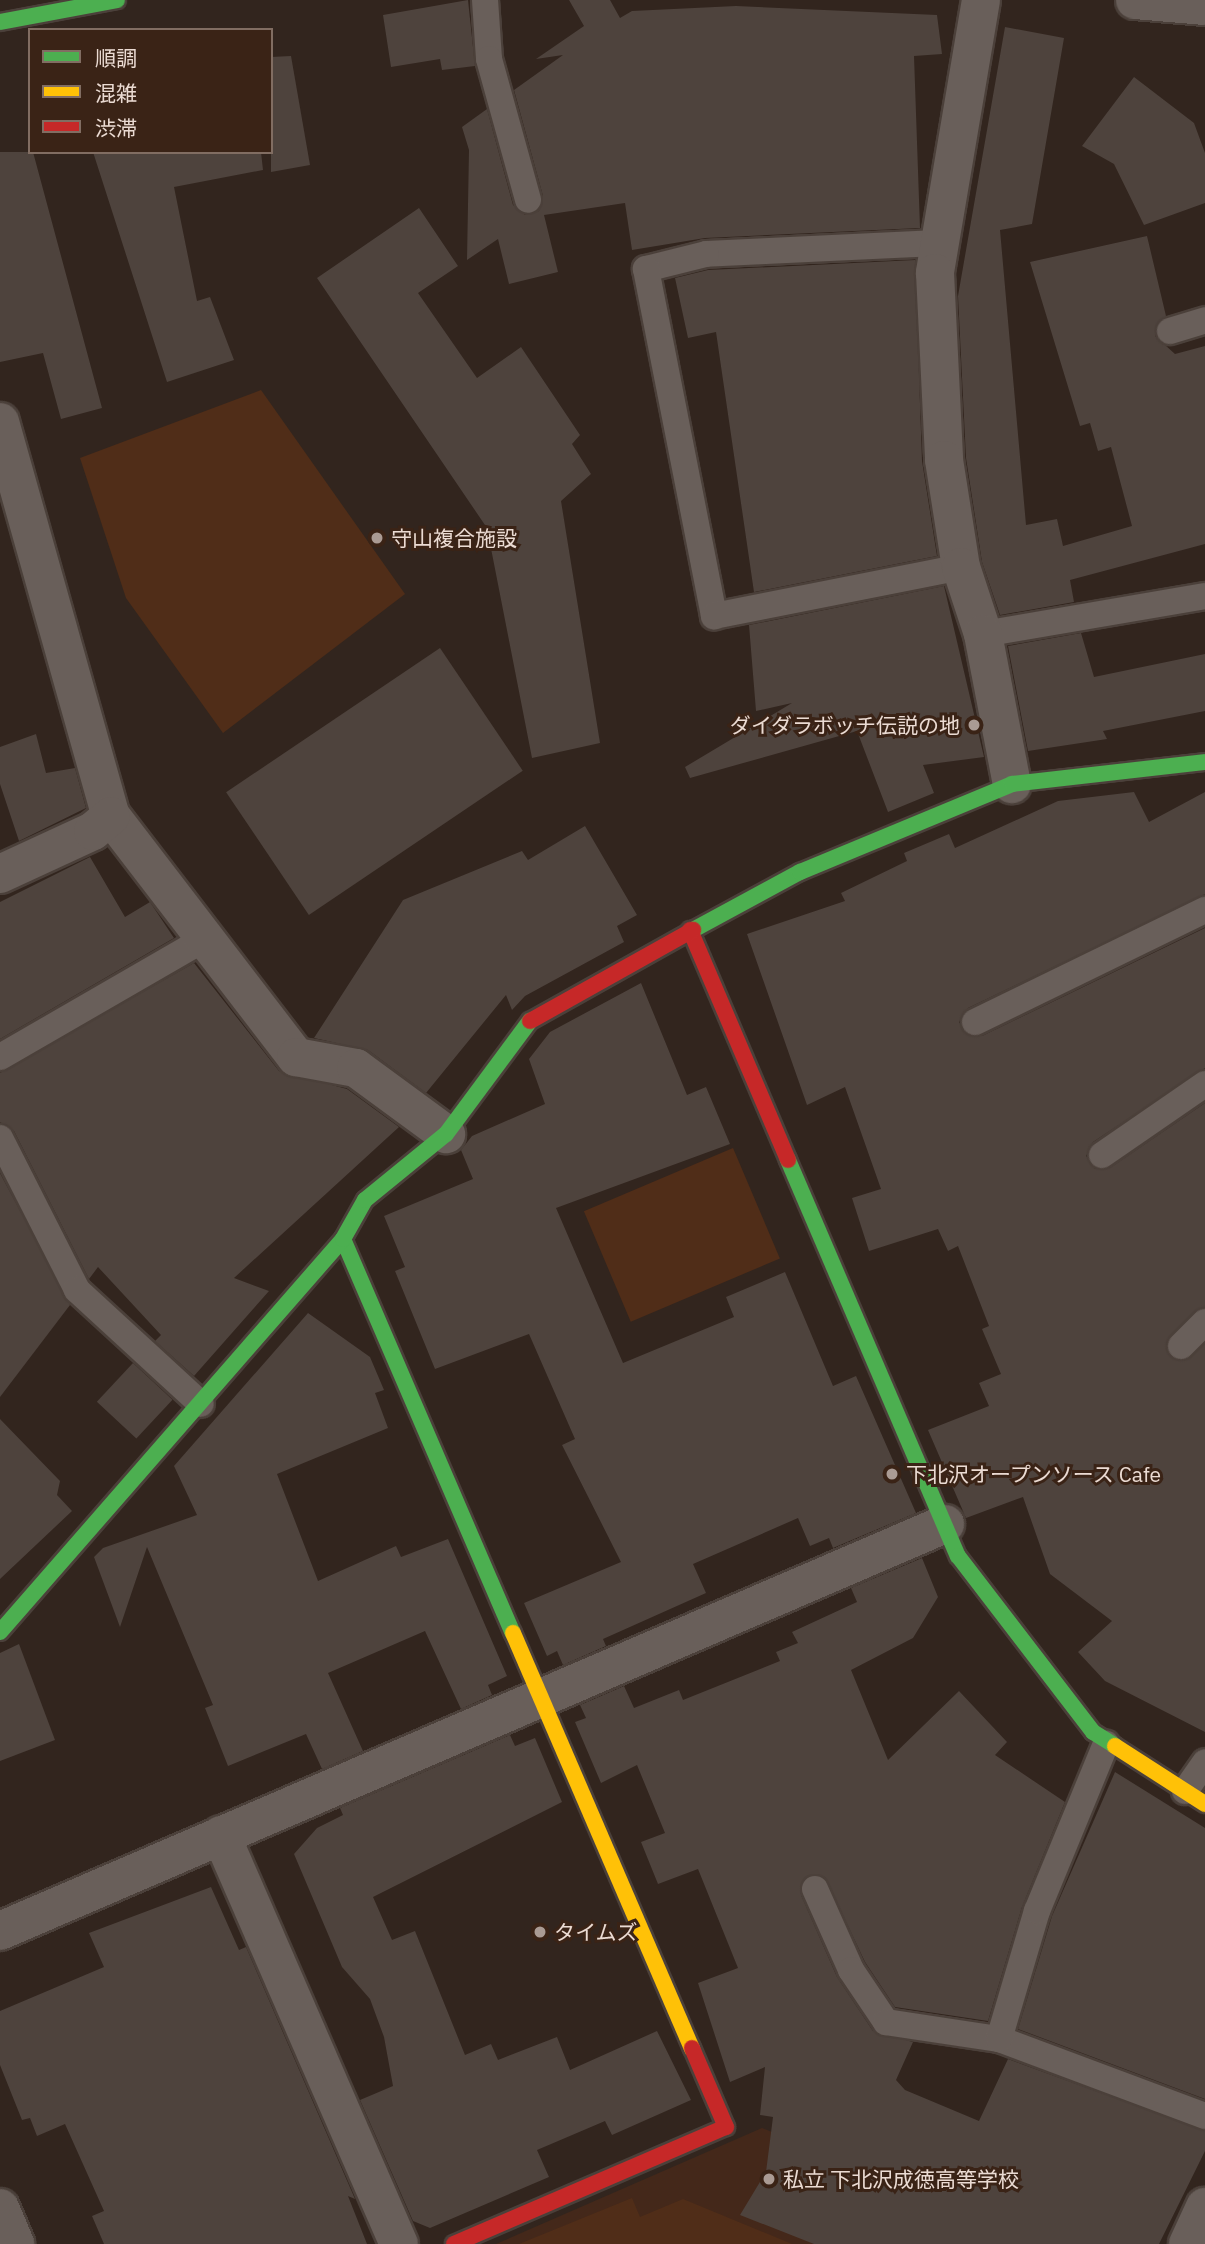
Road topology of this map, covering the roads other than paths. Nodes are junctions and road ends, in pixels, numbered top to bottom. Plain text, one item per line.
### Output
1 (117, 0) edge
2 (485, 0) edge
3 (981, 0) edge
4 (1149, 2) edge
5 (1205, 6) edge
6 (0, 22) edge
7 (1205, 35) edge
8 (528, 200) dead end
9 (937, 243) junction
10 (1205, 320) edge
11 (1170, 331) dead end
12 (0, 422) edge
13 (961, 567) junction
14 (1205, 596) edge
15 (983, 634) junction
16 (1205, 762) edge
17 (1012, 783) junction
18 (111, 816) junction
19 (0, 874) edge
20 (1205, 910) edge
21 (690, 930) junction
22 (203, 940) junction
23 (975, 1022) dead end
24 (0, 1057) edge
25 (1205, 1084) edge
26 (446, 1133) junction
27 (2, 1146) edge
28 (1102, 1155) dead end
29 (343, 1239) junction
30 (1205, 1322) edge
31 (1181, 1346) dead end
32 (201, 1404) junction
33 (945, 1524) junction
34 (0, 1632) edge
35 (545, 1695) junction
36 (1105, 1744) junction
37 (1205, 1762) edge
38 (1195, 1797) edge
39 (221, 1835) junction
40 (815, 1889) dead end
41 (0, 1931) edge
42 (999, 2039) junction
43 (1205, 2116) edge
44 (1205, 2207) edge
45 (0, 2208) edge
46 (15, 2244) edge
47 (399, 2244) edge
48 (454, 2244) edge
49 (1188, 2244) edge

1 - 6 street
2 - 8 lane
3 - 9 street
4 - 5 street
4 - 7 street
9 - 13 street
9 - 13 lane
10 - 11 lane
12 - 18 street
13 - 15 street
14 - 15 lane
15 - 17 street
16 - 17 street
17 - 21 street
18 - 19 street
18 - 22 street
20 - 23 lane
21 - 26 street
21 - 33 street
22 - 24 lane
22 - 26 street
25 - 28 lane
26 - 29 street
27 - 32 lane
29 - 32 street
29 - 35 street
30 - 31 lane
32 - 34 street
33 - 35 street
33 - 36 street
35 - 39 street
35 - 48 street
36 - 38 street
36 - 42 lane
37 - 38 lane
39 - 41 street
39 - 47 street
40 - 42 lane
42 - 43 lane
44 - 49 street
45 - 46 street

